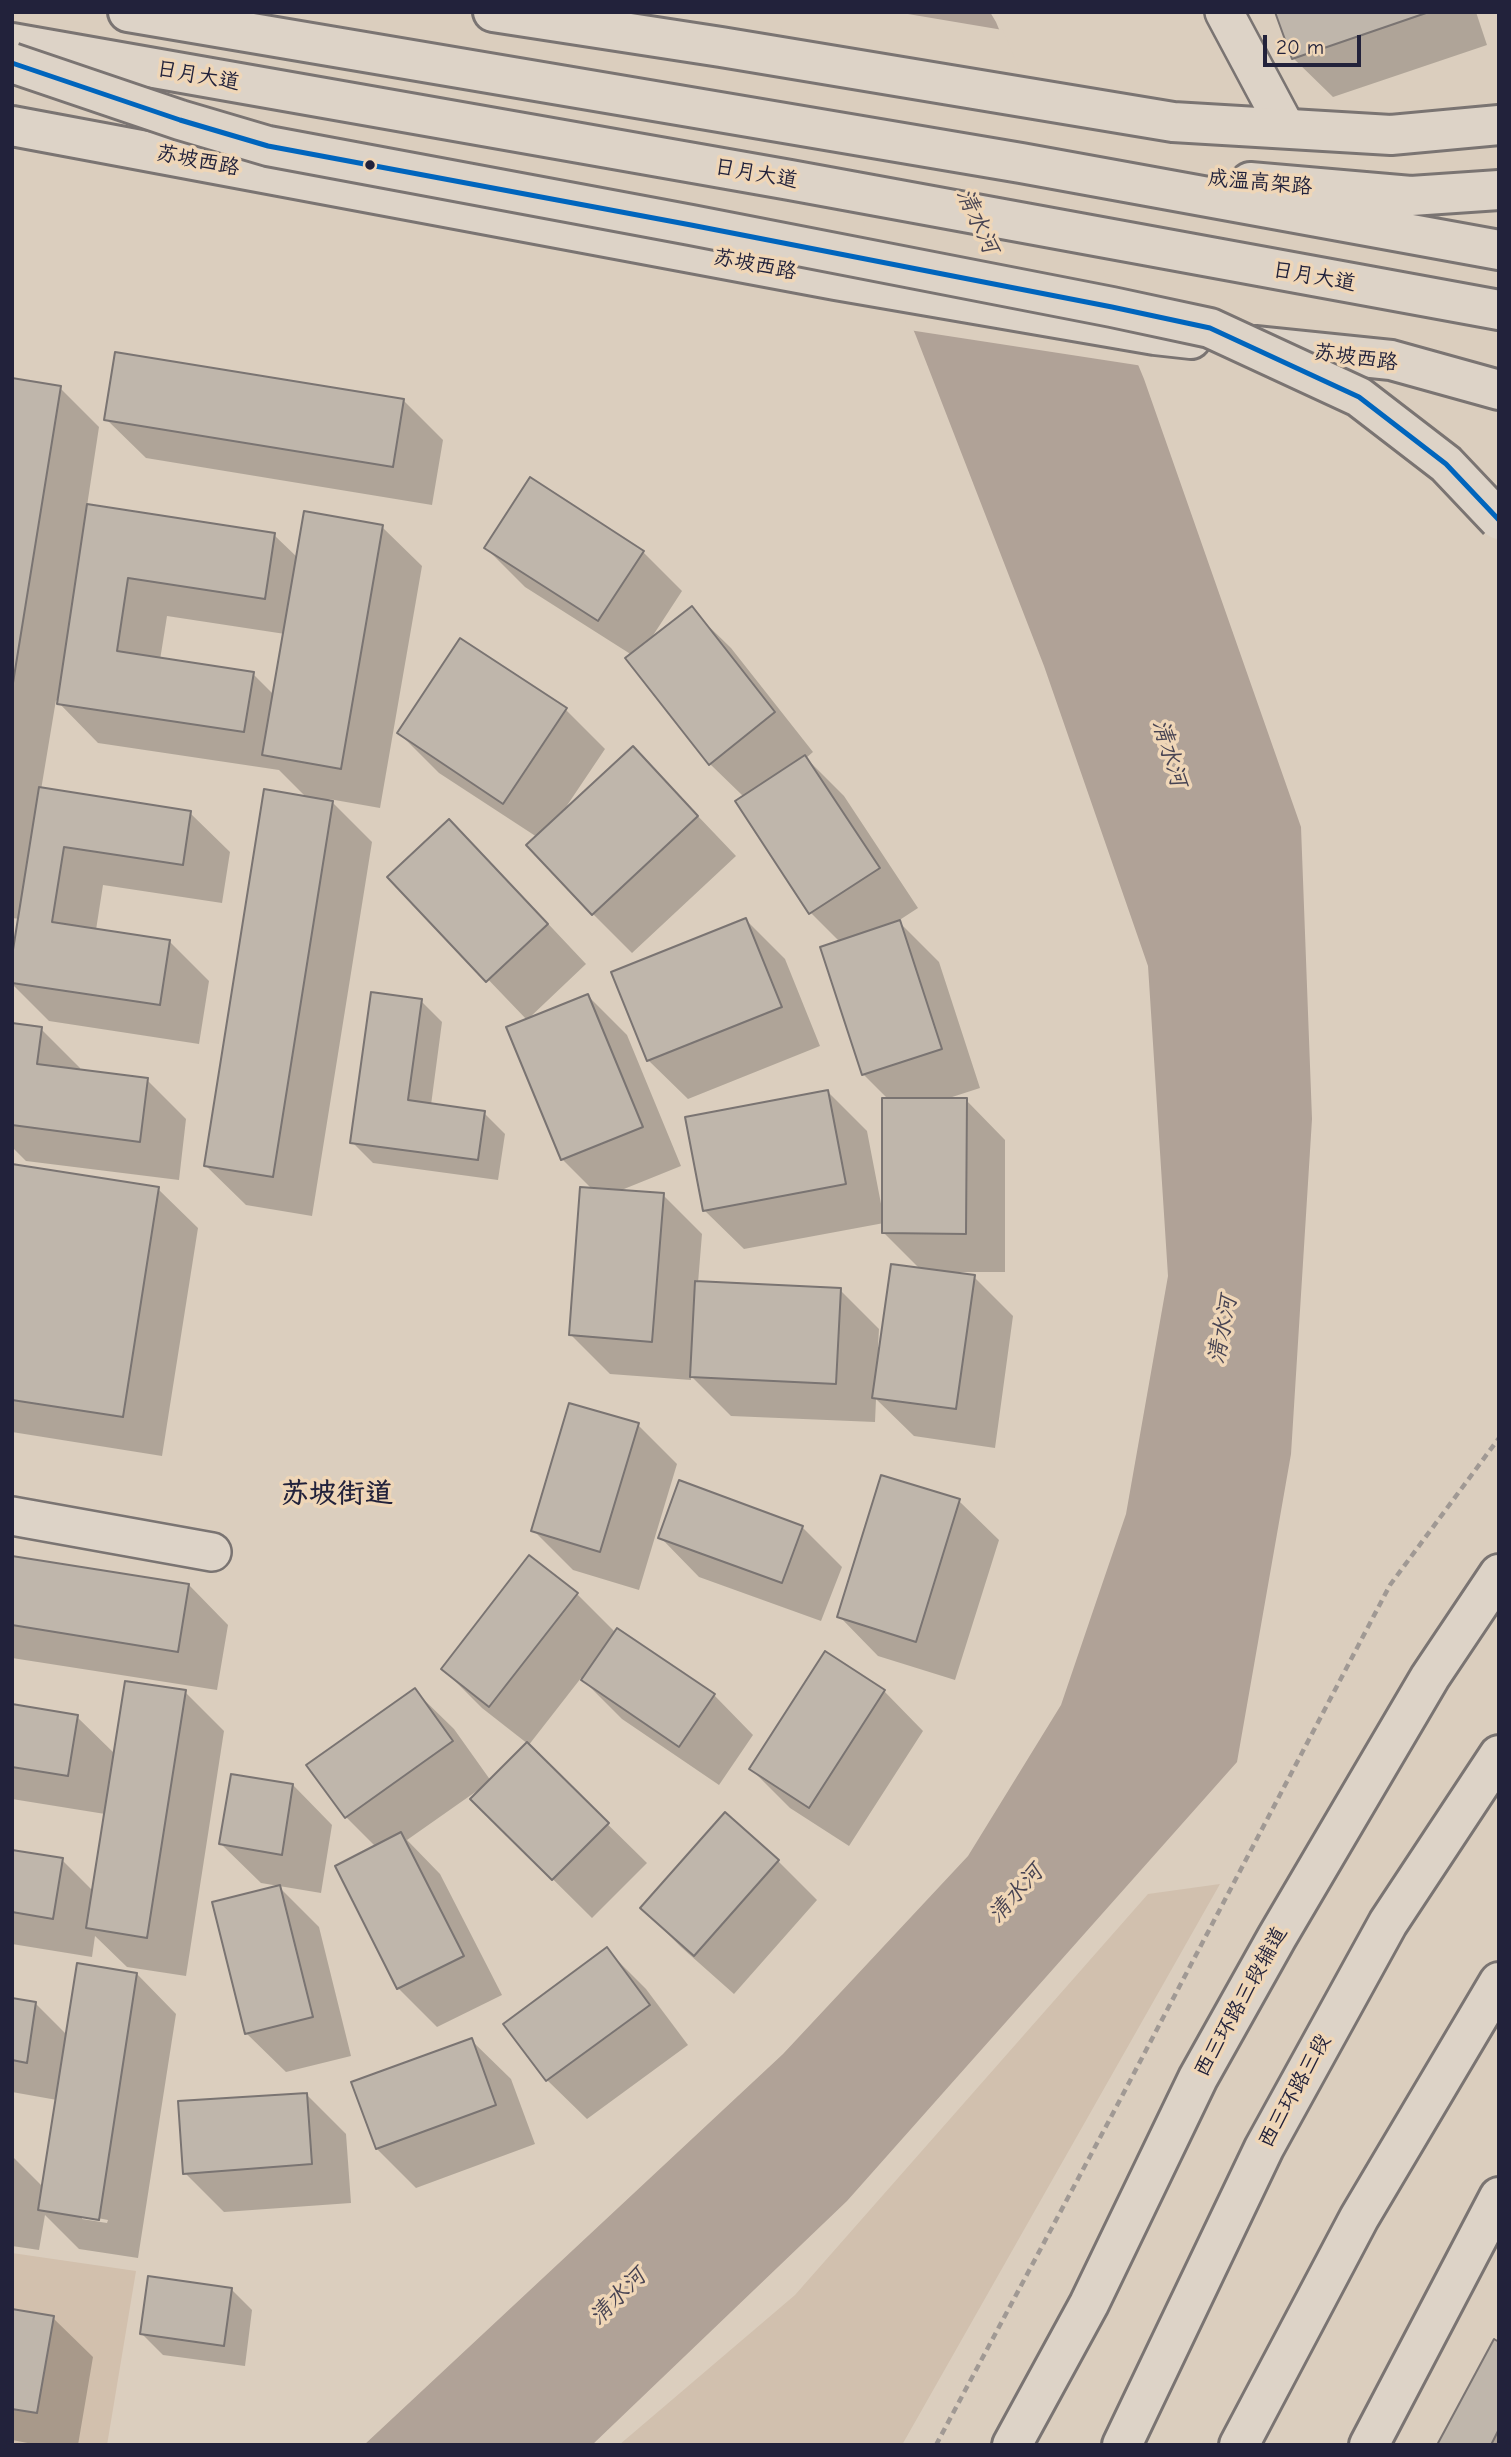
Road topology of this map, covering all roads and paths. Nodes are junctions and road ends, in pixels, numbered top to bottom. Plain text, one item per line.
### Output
1 (128, 12) edge
2 (493, 12) edge
3 (1224, 12) edge
4 (12, 43) edge
5 (12, 63) edge
6 (1499, 125) edge
7 (12, 126) edge
8 (1286, 128) junction
9 (1021, 163) junction
10 (1499, 190) edge
11 (1499, 250) edge
12 (1499, 310) edge
13 (1499, 390) edge
14 (1499, 520) edge
15 (1499, 1437) edge
16 (12, 1516) edge
17 (212, 1552) dead end
18 (1499, 1574) edge
19 (1499, 1755) edge
20 (1499, 1982) edge
21 (1499, 2197) edge
22 (1264, 2398) junction
23 (936, 2445) edge
24 (1012, 2445) edge
25 (1122, 2445) edge
26 (1239, 2445) edge
27 (1250, 2445) edge
28 (1368, 2445) edge

1 - 9 main road
2 - 8 main road
3 - 8 street
4 - 12 main road, 日月大道
5 - 14 main road, bridge
6 - 8 main road
7 - 13 main road, 苏坡西路
9 - 10 main road, 成温高架路
9 - 11 main road
15 - 23 path
16 - 17 street
18 - 24 main road, 西三环路三段辅道
19 - 25 main road, 西三环路三段
20 - 22 main road
21 - 28 main road
22 - 26 main road
22 - 27 main road

